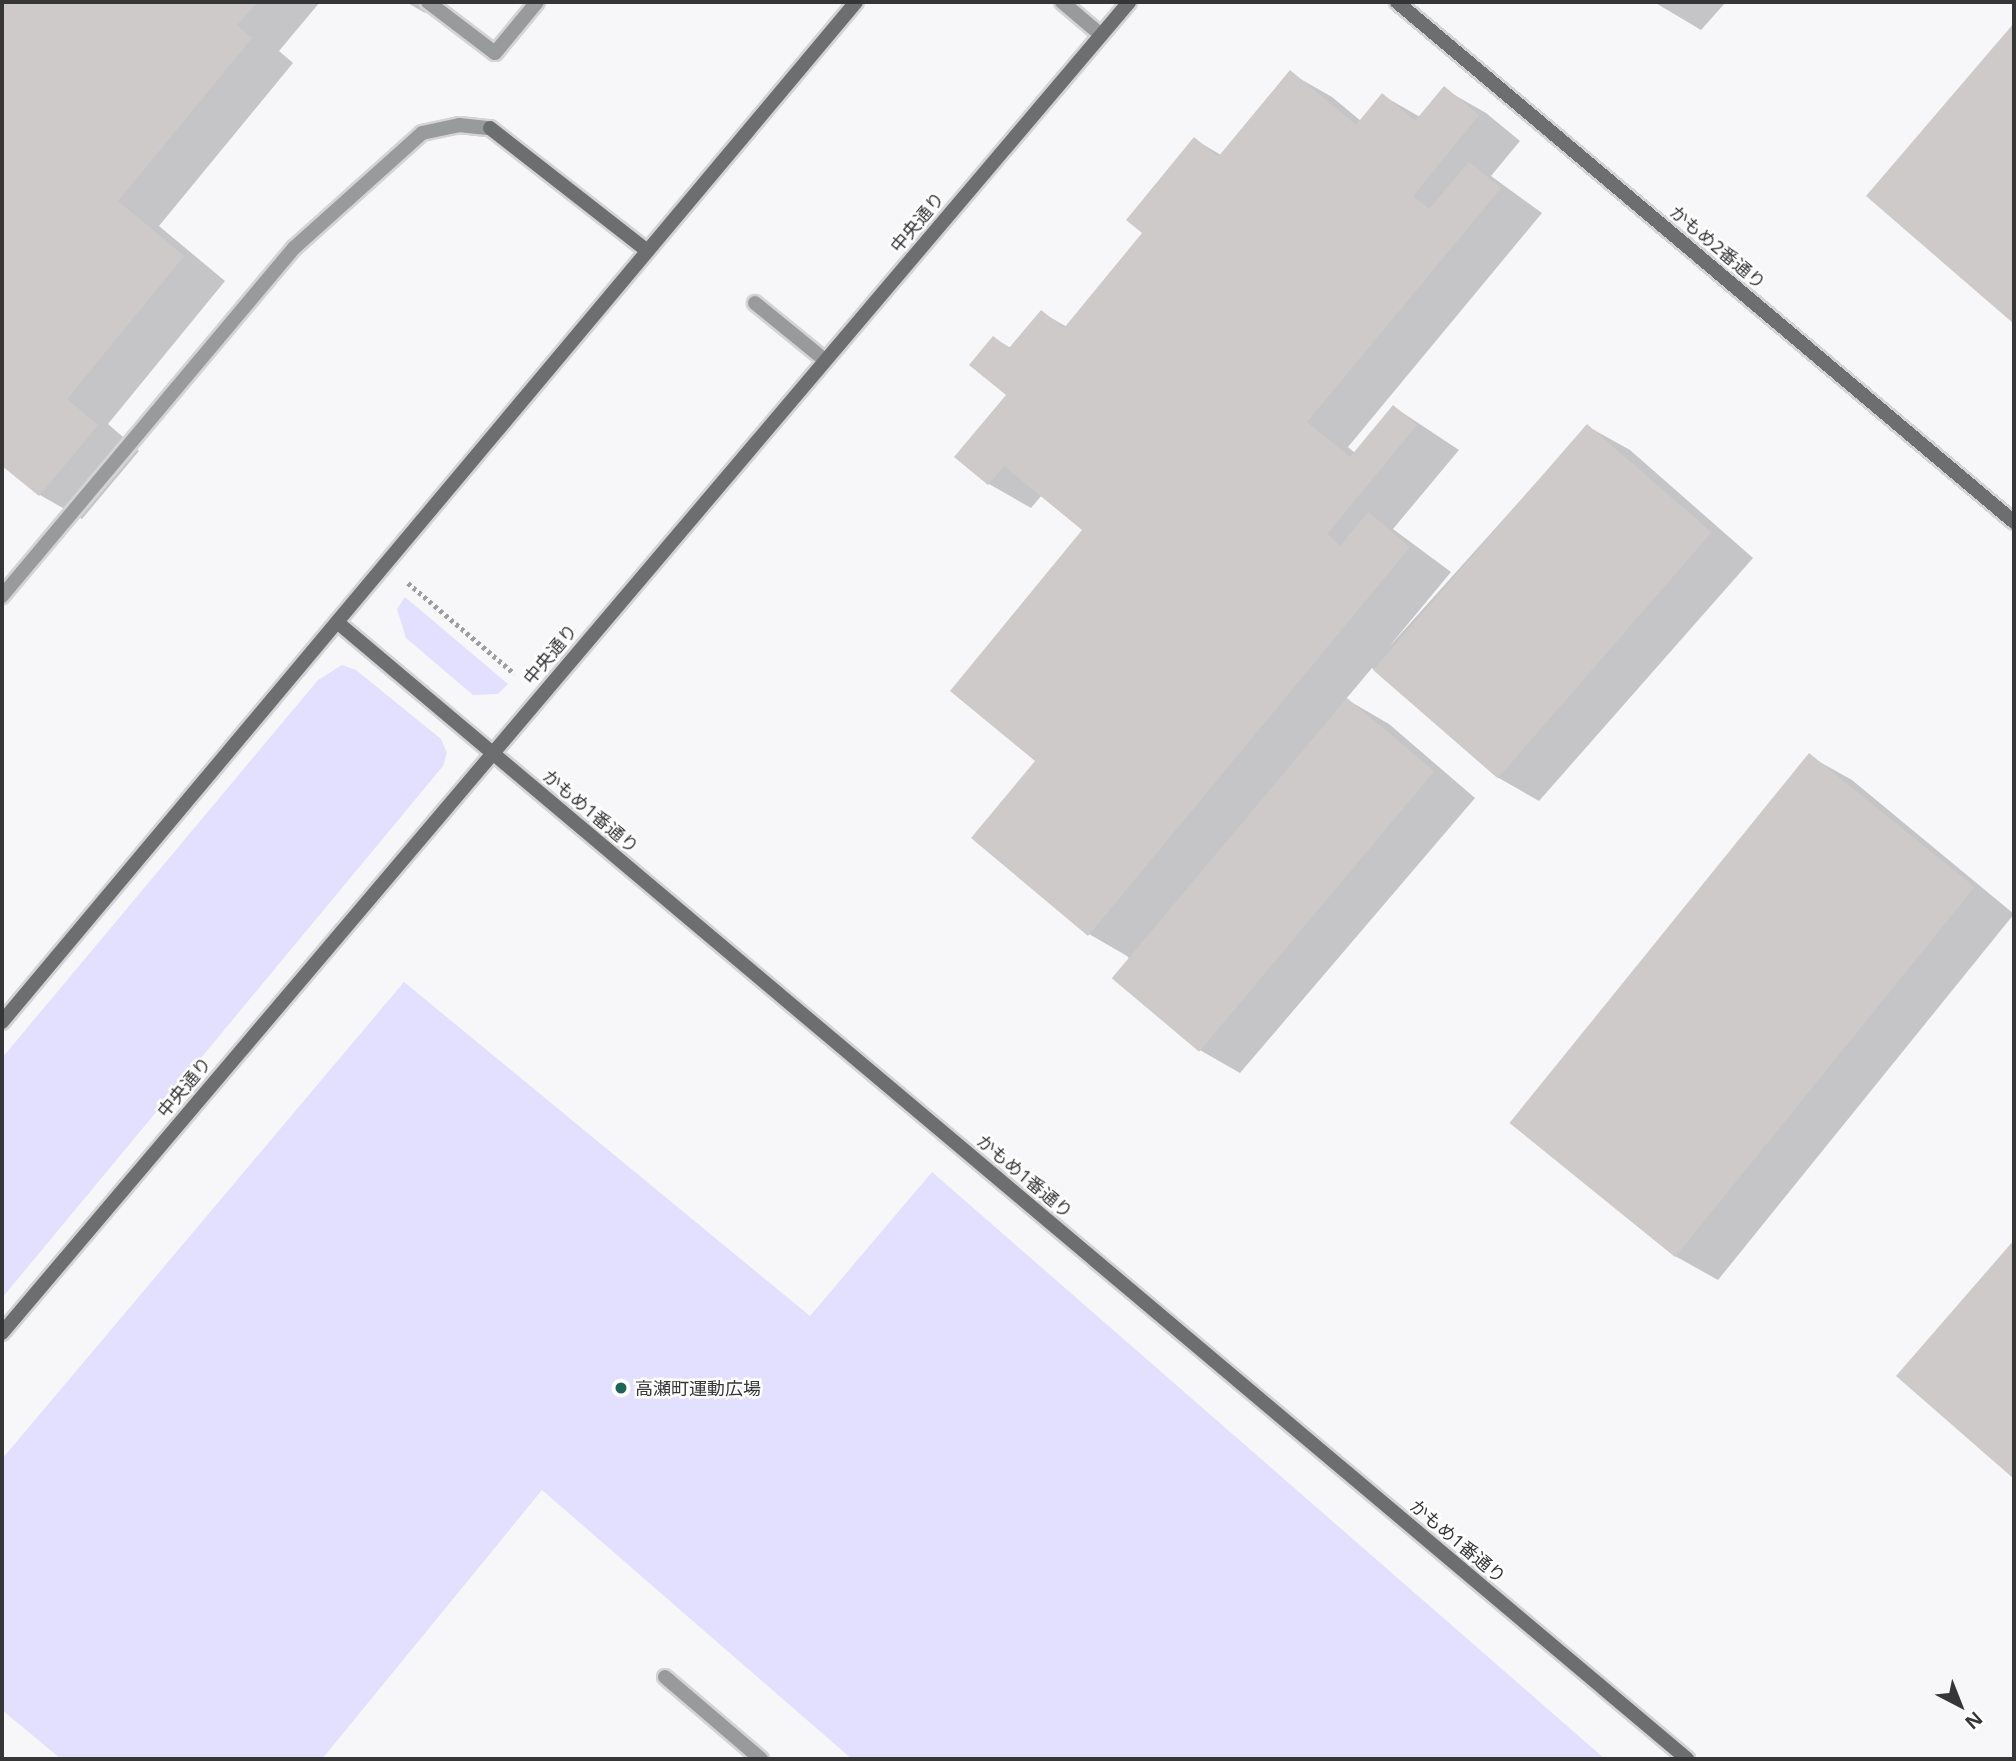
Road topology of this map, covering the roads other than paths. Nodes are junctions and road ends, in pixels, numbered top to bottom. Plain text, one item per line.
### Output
1 (428, 2) edge
2 (537, 2) edge
3 (856, 2) edge
4 (1062, 2) edge
5 (1129, 2) edge
6 (1397, 2) edge
7 (1101, 35) junction
8 (490, 128) joint
9 (645, 249) junction
10 (755, 303) dead end
11 (825, 360) junction
12 (2014, 522) edge
13 (2, 596) edge
14 (338, 622) junction
15 (492, 752) junction
16 (2, 1022) edge
17 (2, 1333) edge
18 (665, 1677) dead end
19 (761, 1759) edge
20 (1687, 1759) edge

1 - 2 lane
3 - 9 street
4 - 7 lane
5 - 7 street, 中央通り
6 - 12 street, かもめ2番通り
7 - 11 street, 中央通り
8 - 9 street
8 - 13 lane
9 - 14 street
10 - 11 lane
11 - 15 street, 中央通り
14 - 15 street, かもめ1番通り
14 - 16 street
15 - 17 street, 中央通り
15 - 20 street, かもめ1番通り
18 - 19 lane

